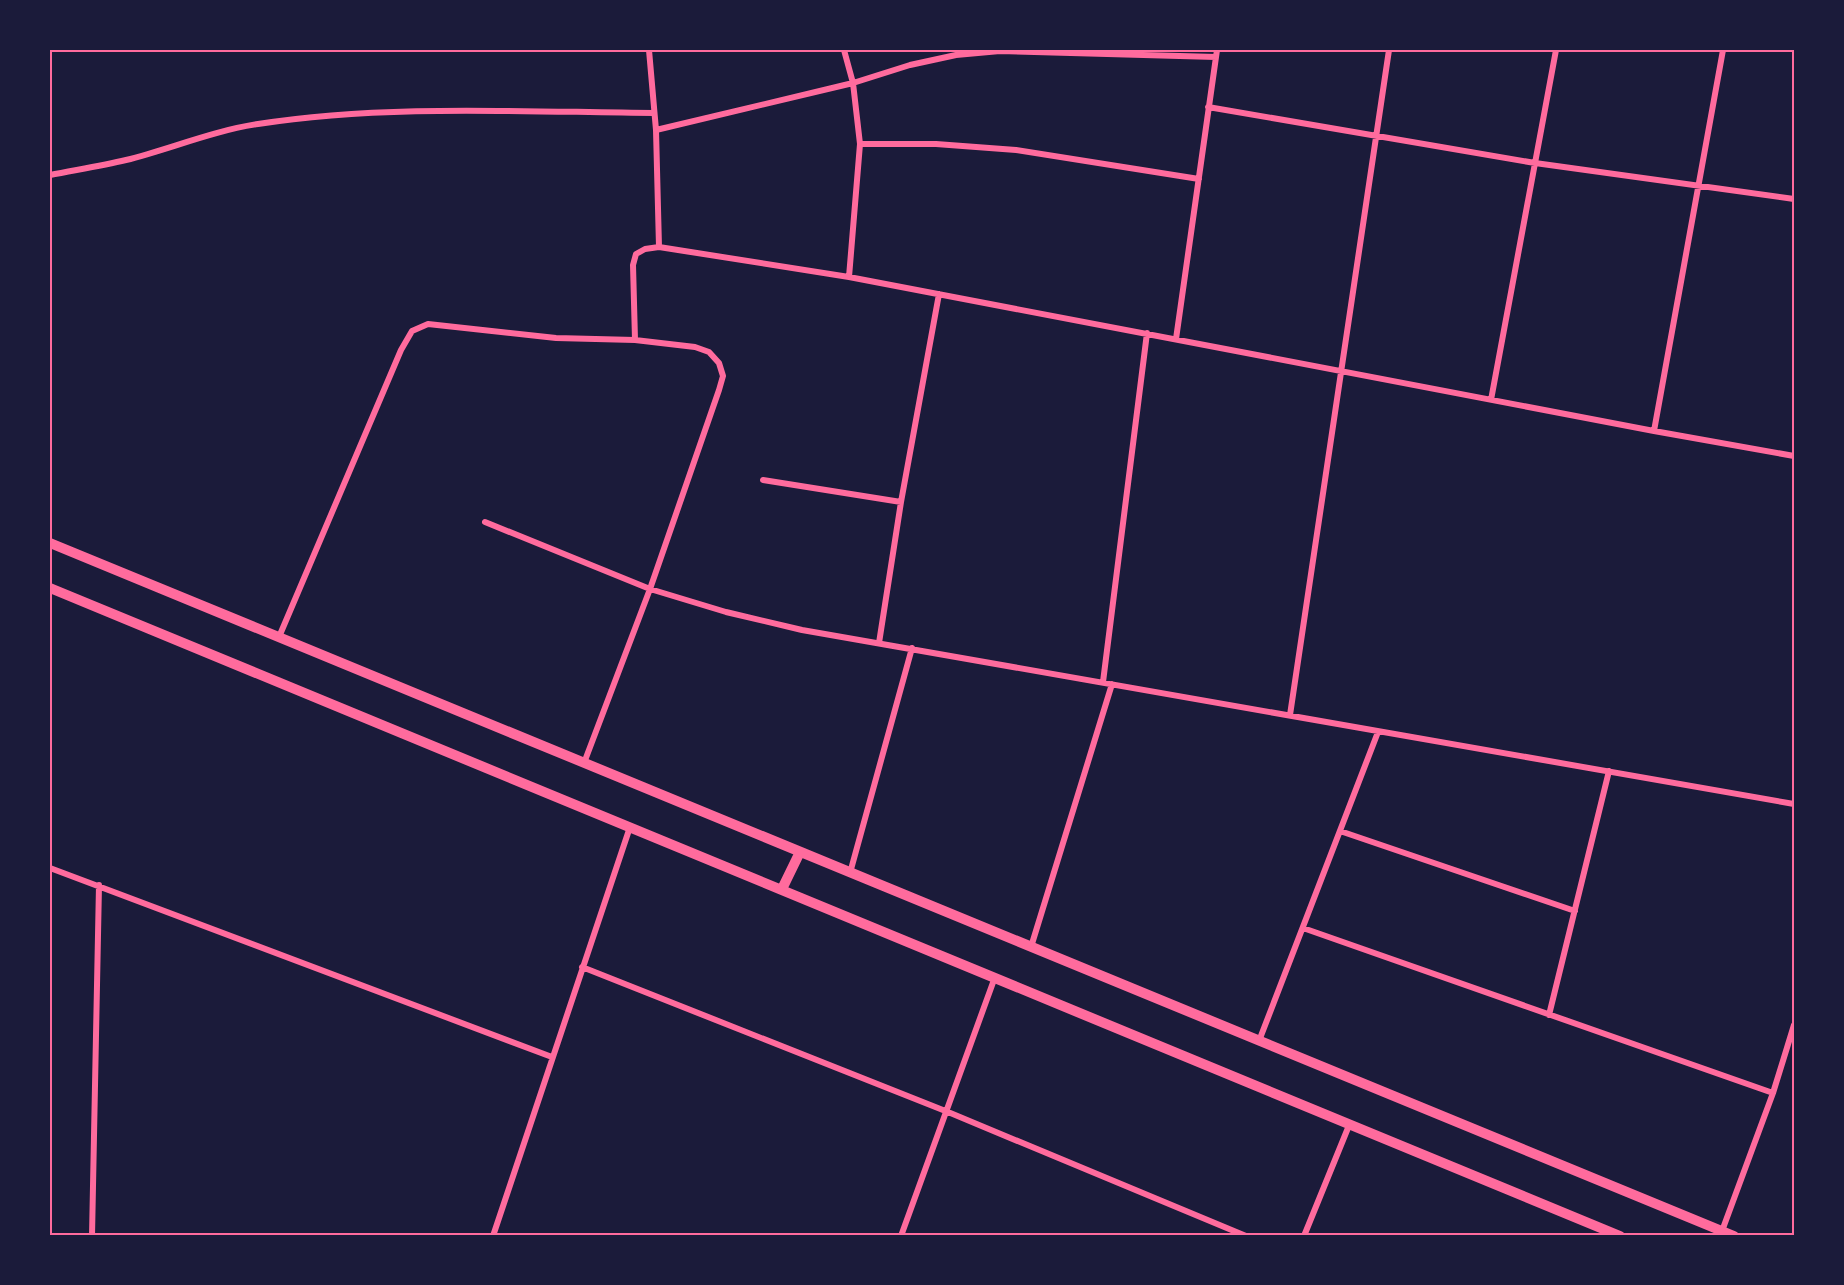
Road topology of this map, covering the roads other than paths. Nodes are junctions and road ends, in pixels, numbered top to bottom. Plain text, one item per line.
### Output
1 (649, 50) edge
2 (844, 50) edge
3 (1389, 50) edge
4 (1556, 50) edge
5 (1723, 50) edge
6 (1216, 53) edge
7 (853, 82) junction
8 (1208, 107) junction
9 (654, 113) junction
10 (656, 130) junction
11 (1376, 136) junction
12 (860, 144) junction
13 (1535, 163) junction
14 (50, 175) edge
15 (1199, 179) junction
16 (1698, 187) junction
17 (1794, 199) edge
18 (659, 247) junction
19 (849, 277) junction
20 (939, 294) junction
21 (1147, 333) junction
22 (1176, 339) junction
23 (635, 340) junction
24 (1341, 370) junction
25 (1491, 400) junction
26 (1654, 431) junction
27 (1794, 456) edge
28 (763, 480) dead end
29 (901, 502) junction
30 (485, 522) dead end
31 (50, 543) edge
32 (650, 589) junction
33 (50, 590) edge
34 (279, 637) junction
35 (879, 643) junction
36 (912, 648) junction
37 (1103, 682) junction
38 (1112, 684) junction
39 (1290, 715) junction
40 (1378, 732) junction
41 (584, 763) junction
42 (1609, 771) junction
43 (1794, 804) edge
44 (630, 826) junction
45 (1340, 831) junction
46 (800, 852) junction
47 (50, 867) edge
48 (850, 873) junction
49 (99, 885) junction
50 (782, 889) junction
51 (1575, 911) junction
52 (1303, 928) junction
53 (1031, 947) junction
54 (582, 967) junction
55 (995, 977) junction
56 (1550, 1015) junction
57 (1794, 1025) edge
58 (1259, 1041) junction
59 (552, 1057) junction
60 (1773, 1094) junction
61 (948, 1112) junction
62 (1350, 1123) junction
63 (1722, 1231) junction
64 (92, 1236) edge
65 (493, 1236) edge
66 (901, 1236) edge
67 (1246, 1236) edge
68 (1304, 1236) edge
69 (1620, 1236) edge
70 (1734, 1236) edge

1 - 9 street
2 - 7 street
3 - 11 street
4 - 13 street
5 - 16 street
6 - 7 street
6 - 8 street
7 - 10 street
7 - 12 street
8 - 11 street
8 - 15 street
9 - 10 street
9 - 14 street
10 - 18 street
11 - 13 street
11 - 24 street
12 - 15 street
12 - 19 street
13 - 16 street
13 - 25 street
15 - 22 street
16 - 17 street
16 - 26 street
18 - 19 street
18 - 23 street
19 - 20 street
20 - 21 street
20 - 29 street
21 - 22 street
21 - 37 street
22 - 24 street
23 - 32 street
23 - 34 street
24 - 25 street
24 - 39 street
25 - 26 street
26 - 27 street
28 - 29 street
29 - 35 street
30 - 32 street
31 - 34 street
32 - 35 street
32 - 41 street
33 - 44 street
34 - 41 street
35 - 36 street
36 - 37 street
36 - 48 street
37 - 38 street
38 - 39 street
38 - 53 street
39 - 40 street
40 - 42 street
40 - 45 street
41 - 46 street
42 - 43 street
42 - 51 street
44 - 50 street
44 - 54 street
45 - 51 street
45 - 52 street
46 - 48 street
46 - 50 street
47 - 49 street
48 - 53 street
49 - 59 street
49 - 64 street
50 - 55 street
51 - 56 street
52 - 56 street
52 - 58 street
53 - 58 street
54 - 59 street
54 - 61 street
55 - 61 street
55 - 62 street
56 - 60 street
57 - 60 street
58 - 63 street
59 - 65 street
60 - 63 street
61 - 66 street
61 - 67 street
62 - 68 street
62 - 69 street
63 - 70 street

